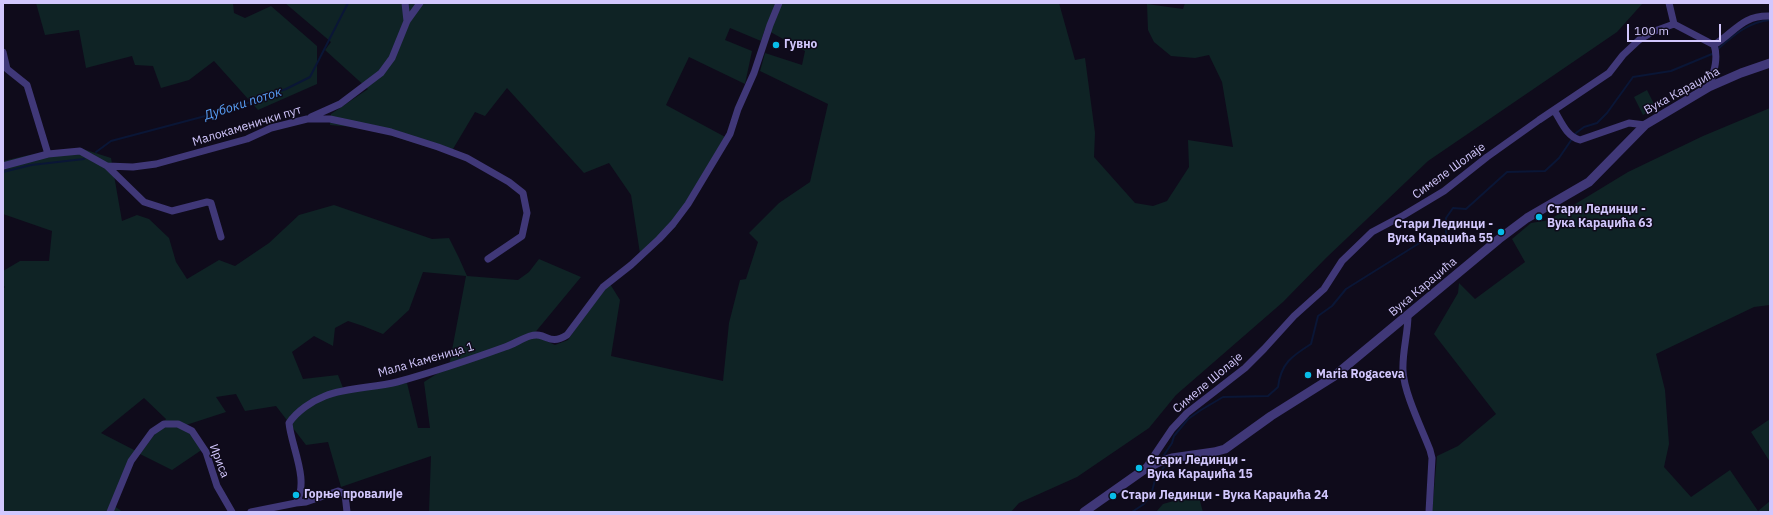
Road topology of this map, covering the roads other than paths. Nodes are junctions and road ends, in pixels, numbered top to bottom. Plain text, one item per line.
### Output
1 (405, 3) edge
2 (420, 3) edge
3 (779, 3) edge
4 (1669, 3) edge
5 (1770, 16) edge
6 (408, 21) junction
7 (1674, 24) junction
8 (1714, 45) junction
9 (3, 52) edge
10 (1770, 63) edge
11 (1709, 87) junction
12 (1554, 110) junction
13 (307, 119) junction
14 (1645, 125) junction
15 (48, 154) junction
16 (3, 166) edge
17 (107, 166) junction
18 (221, 237) dead end
19 (488, 259) dead end
20 (1408, 315) junction
21 (1145, 469) junction
22 (296, 503) junction
23 (110, 512) edge
24 (232, 512) edge
25 (251, 512) edge
26 (347, 512) edge
27 (1084, 512) edge
28 (1429, 512) edge

1 - 6 street
2 - 6 street
3 - 22 street, Мала Каменица 1
4 - 7 street
5 - 8 street
6 - 13 street
7 - 8 street
7 - 12 street, Симеле Шолаје
8 - 11 street
9 - 15 street
10 - 11 street, Вука Караџића
11 - 14 street, Вука Караџића
12 - 14 street
12 - 21 street, Симеле Шолаје
13 - 17 street, Малокаменички пут
13 - 19 street, Малокаменички пут
14 - 20 street, Вука Караџића
15 - 16 street, Малокаменички пут
15 - 17 street, Малокаменички пут
17 - 18 street
20 - 21 street, Вука Караџића
20 - 28 street
21 - 27 street, Вука Караџића
22 - 25 street
22 - 26 street
23 - 24 street, Ириса

